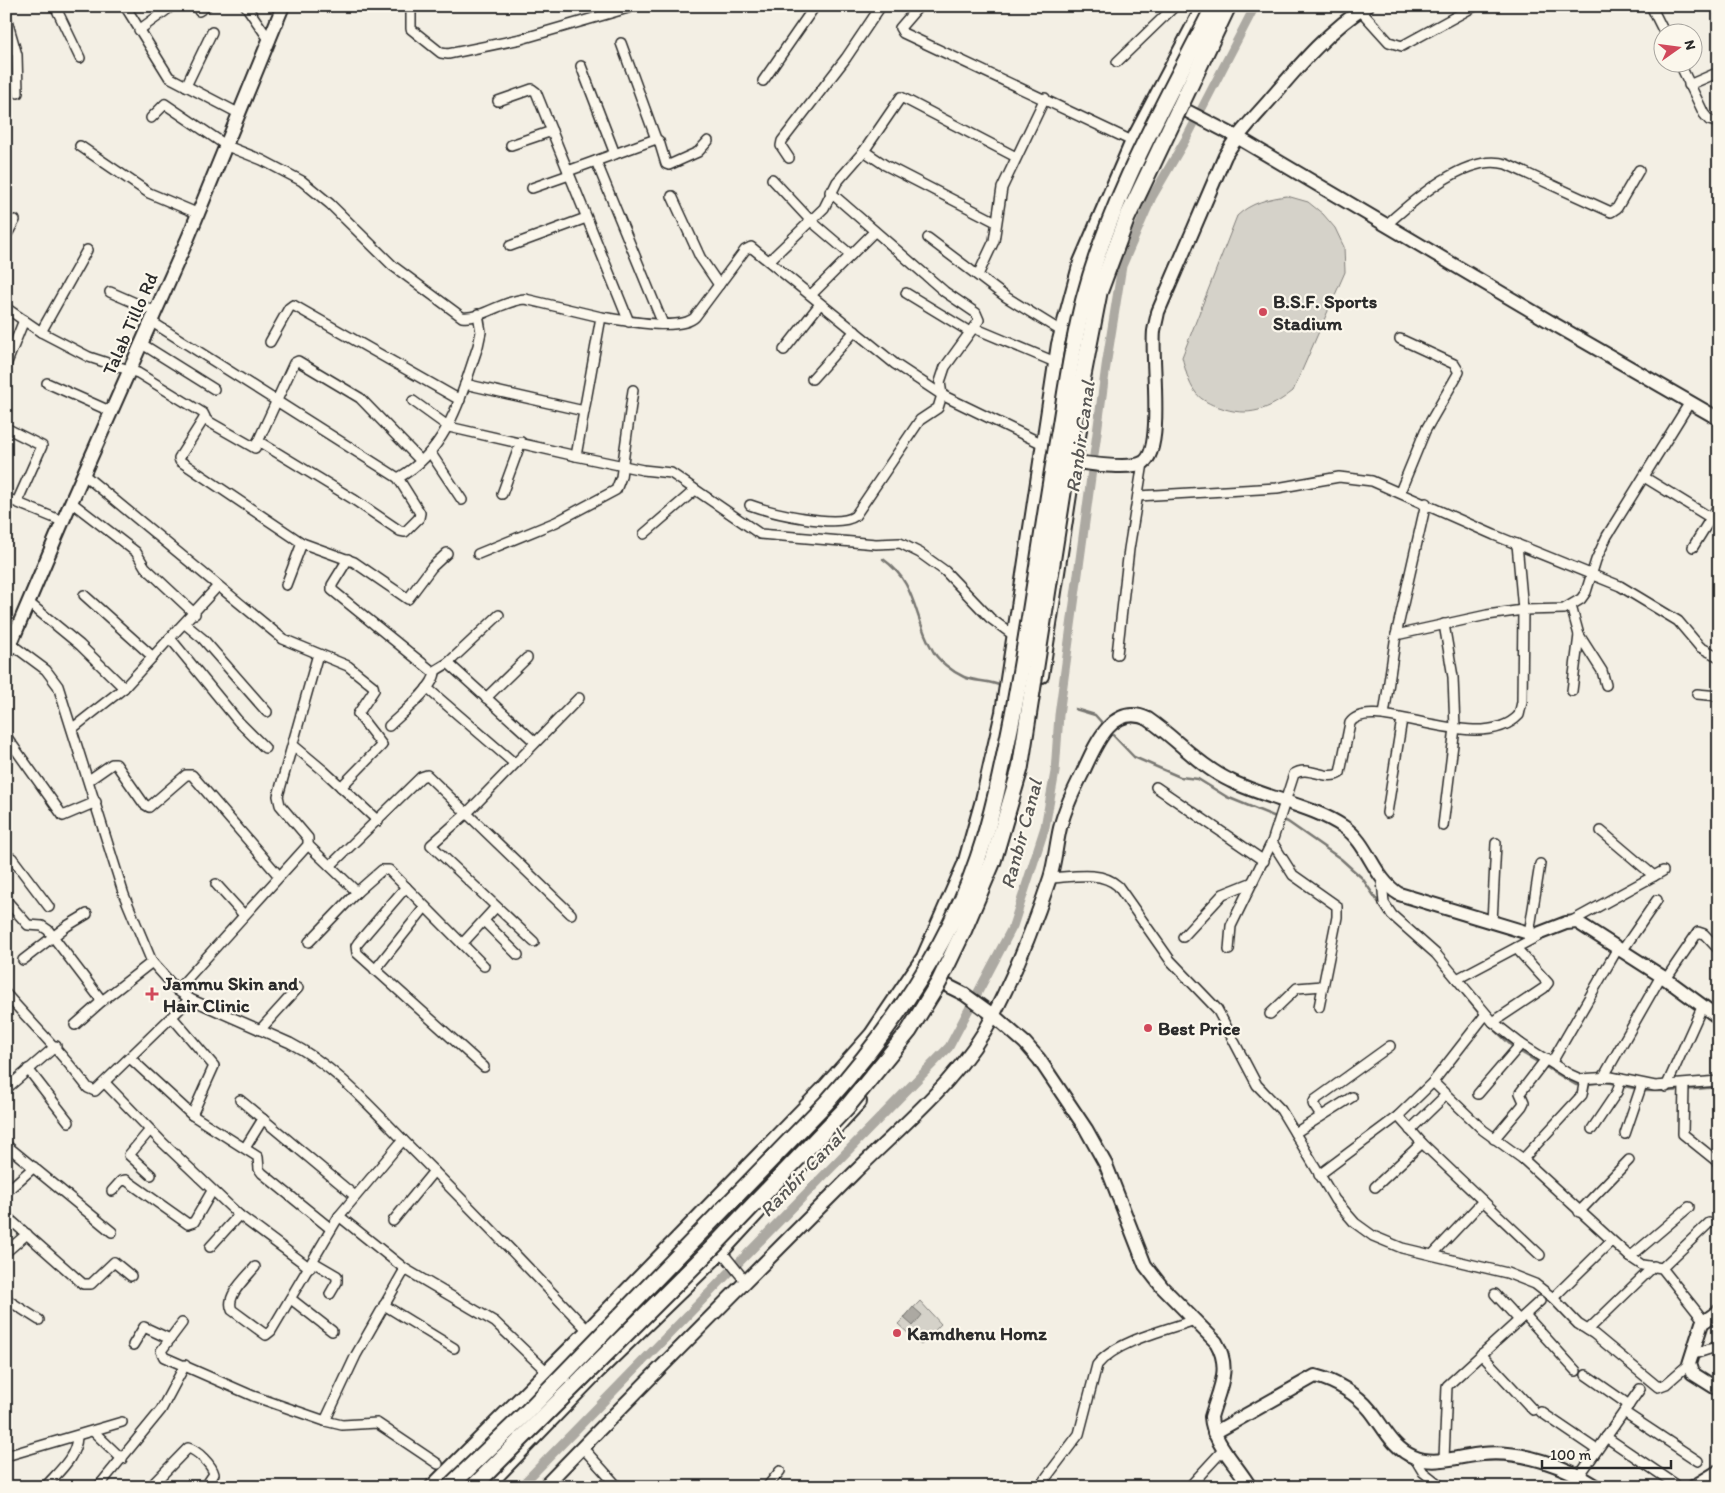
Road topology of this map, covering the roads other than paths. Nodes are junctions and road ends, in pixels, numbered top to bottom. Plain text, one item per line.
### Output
1 (54, 6) edge
2 (126, 6) edge
3 (172, 6) edge
4 (246, 6) edge
5 (283, 6) edge
6 (411, 6) edge
7 (635, 6) edge
8 (815, 6) edge
9 (881, 6) edge
10 (919, 6) edge
11 (1176, 6) edge
12 (1228, 6) edge
13 (1233, 6) edge
14 (1475, 6) edge
15 (1651, 6) edge
16 (1202, 8) edge
17 (1364, 8) edge
18 (6, 17) edge
19 (1659, 22) edge
20 (1224, 27) junction
21 (139, 30) junction
22 (212, 32) dead end
23 (270, 41) junction
24 (621, 43) dead end
25 (80, 58) dead end
26 (1118, 62) dead end
27 (580, 66) dead end
28 (1683, 72) edge
29 (1719, 72) edge
30 (763, 81) dead end
31 (1689, 85) junction
32 (186, 86) junction
33 (18, 93) dead end
34 (1045, 98) junction
35 (498, 101) dead end
36 (1186, 111) junction
37 (240, 114) junction
38 (151, 118) dead end
39 (1719, 123) edge
40 (552, 132) junction
41 (1237, 137) junction
42 (656, 139) junction
43 (708, 141) dead end
44 (1132, 141) junction
45 (511, 145) dead end
46 (80, 146) dead end
47 (227, 146) junction
48 (864, 151) junction
49 (615, 154) junction
50 (1016, 157) junction
51 (789, 158) dead end
52 (596, 161) junction
53 (1639, 170) dead end
54 (568, 173) junction
55 (772, 179) dead end
56 (532, 188) dead end
57 (830, 192) junction
58 (672, 196) dead end
59 (199, 214) junction
60 (586, 218) junction
61 (16, 220) dead end
62 (811, 221) junction
63 (996, 222) junction
64 (1386, 224) junction
65 (874, 232) junction
66 (6, 236) edge
67 (928, 238) dead end
68 (510, 246) dead end
69 (87, 250) dead end
70 (851, 255) junction
71 (769, 262) junction
72 (978, 275) junction
73 (719, 285) junction
74 (110, 292) dead end
75 (906, 294) dead end
76 (811, 296) junction
77 (820, 304) junction
78 (6, 308) edge
79 (154, 317) junction
80 (24, 320) junction
81 (479, 321) junction
82 (629, 322) junction
83 (600, 324) junction
84 (663, 324) junction
85 (972, 330) junction
86 (855, 331) junction
87 (1061, 331) junction
88 (41, 332) junction
89 (1400, 339) dead end
90 (270, 342) dead end
91 (142, 344) junction
92 (784, 350) dead end
93 (1055, 362) junction
94 (6, 365) edge
95 (131, 370) junction
96 (812, 379) dead end
97 (47, 383) dead end
98 (465, 384) junction
99 (214, 389) dead end
100 (633, 390) dead end
101 (942, 396) junction
102 (277, 400) junction
103 (460, 400) junction
104 (413, 401) dead end
105 (1690, 402) junction
106 (584, 411) junction
107 (112, 412) junction
108 (1718, 417) edge
109 (204, 419) junction
110 (449, 427) junction
111 (6, 428) edge
112 (258, 441) junction
113 (521, 442) junction
114 (1043, 444) junction
115 (430, 452) junction
116 (576, 456) junction
117 (1081, 459) junction
118 (421, 460) junction
119 (1143, 463) junction
120 (621, 464) junction
121 (83, 474) junction
122 (1644, 477) junction
123 (398, 478) junction
124 (695, 490) junction
125 (1400, 492) junction
126 (502, 494) dead end
127 (1138, 496) junction
128 (6, 498) edge
129 (462, 500) dead end
130 (18, 502) junction
131 (71, 502) junction
132 (1426, 503) junction
133 (750, 505) dead end
134 (1719, 505) edge
135 (1715, 520) edge
136 (62, 521) junction
137 (644, 534) dead end
138 (302, 543) junction
139 (1517, 544) junction
140 (1693, 547) dead end
141 (446, 553) dead end
142 (478, 554) dead end
143 (348, 559) junction
144 (1591, 573) junction
145 (286, 585) dead end
146 (218, 586) junction
147 (84, 596) dead end
148 (29, 603) junction
149 (1571, 606) junction
150 (1523, 610) junction
151 (195, 614) junction
152 (499, 615) dead end
153 (185, 624) junction
154 (1444, 624) junction
155 (1013, 635) junction
156 (1396, 635) junction
157 (1579, 635) junction
158 (170, 638) junction
159 (9, 650) edge
160 (318, 654) junction
161 (1116, 654) dead end
162 (153, 657) junction
163 (1719, 657) edge
164 (528, 658) dead end
165 (448, 663) junction
166 (435, 672) junction
167 (1606, 685) dead end
168 (124, 688) junction
169 (427, 688) junction
170 (1572, 691) dead end
171 (1697, 694) dead end
172 (1719, 696) edge
173 (486, 698) junction
174 (579, 698) dead end
175 (267, 712) dead end
176 (1384, 715) junction
177 (1402, 719) junction
178 (389, 726) dead end
179 (73, 728) junction
180 (1455, 728) junction
181 (6, 736) edge
182 (535, 742) junction
183 (293, 745) junction
184 (265, 748) dead end
185 (514, 763) junction
186 (89, 780) junction
187 (342, 787) junction
188 (1156, 787) dead end
189 (96, 802) junction
190 (1284, 805) junction
191 (1387, 813) dead end
192 (466, 814) junction
193 (378, 821) junction
194 (1443, 826) dead end
195 (1601, 831) dead end
196 (1272, 842) junction
197 (1496, 843) dead end
198 (308, 845) junction
199 (1264, 861) junction
200 (6, 864) edge
201 (1540, 864) dead end
202 (330, 866) junction
203 (1663, 871) dead end
204 (279, 876) junction
205 (1654, 876) junction
206 (1050, 878) junction
207 (1382, 880) junction
208 (1253, 882) junction
209 (216, 884) dead end
210 (406, 887) junction
211 (357, 892) junction
212 (6, 900) edge
213 (1657, 900) dead end
214 (49, 907) dead end
215 (425, 907) junction
216 (496, 907) junction
217 (87, 914) dead end
218 (243, 914) junction
219 (571, 914) dead end
220 (484, 920) junction
221 (1572, 921) junction
222 (1492, 922) junction
223 (1534, 934) junction
224 (53, 936) junction
225 (1183, 936) dead end
226 (309, 942) dead end
227 (534, 942) dead end
228 (462, 944) junction
229 (1516, 948) junction
230 (1620, 949) junction
231 (1229, 950) dead end
232 (1719, 950) edge
233 (518, 955) dead end
234 (923, 957) junction
235 (23, 960) dead end
236 (152, 962) junction
237 (484, 966) dead end
238 (375, 970) junction
239 (1663, 978) junction
240 (1456, 979) junction
241 (945, 984) junction
242 (1323, 986) junction
243 (298, 988) dead end
244 (177, 990) junction
245 (6, 994) edge
246 (190, 999) junction
247 (102, 1001) junction
248 (1703, 1005) junction
249 (1319, 1007) dead end
250 (990, 1013) junction
251 (1270, 1014) dead end
252 (172, 1017) junction
253 (1483, 1017) junction
254 (1719, 1018) edge
255 (1493, 1022) junction
256 (75, 1025) dead end
257 (260, 1030) junction
258 (56, 1046) junction
259 (1390, 1046) dead end
260 (1518, 1048) junction
261 (130, 1058) junction
262 (1545, 1062) junction
263 (484, 1067) dead end
264 (28, 1069) junction
265 (1604, 1076) junction
266 (1719, 1081) edge
267 (1433, 1082) junction
268 (105, 1083) junction
269 (1585, 1083) junction
270 (1620, 1083) junction
271 (1666, 1087) junction
272 (1640, 1088) junction
273 (1684, 1089) junction
274 (6, 1090) edge
275 (1478, 1094) dead end
276 (1446, 1095) junction
277 (1352, 1097) dead end
278 (240, 1100) dead end
279 (192, 1115) junction
280 (1321, 1116) junction
281 (1398, 1116) junction
282 (263, 1119) junction
283 (69, 1122) dead end
284 (1592, 1129) dead end
285 (150, 1130) junction
286 (1410, 1130) junction
287 (1295, 1132) junction
288 (1625, 1134) dead end
289 (1494, 1139) junction
290 (403, 1140) junction
291 (1422, 1143) junction
292 (6, 1146) edge
293 (245, 1148) junction
294 (1523, 1159) junction
295 (1629, 1160) dead end
296 (1719, 1163) edge
297 (34, 1167) junction
298 (434, 1171) junction
299 (151, 1175) dead end
300 (1319, 1175) junction
301 (1375, 1187) dead end
302 (212, 1190) junction
303 (112, 1191) dead end
304 (6, 1192) edge
305 (355, 1196) junction
306 (1483, 1200) junction
307 (1689, 1206) dead end
308 (1579, 1212) junction
309 (239, 1215) junction
310 (6, 1216) edge
311 (339, 1216) junction
312 (393, 1221) dead end
313 (1709, 1223) dead end
314 (331, 1229) junction
315 (112, 1232) dead end
316 (26, 1234) junction
317 (1611, 1241) junction
318 (210, 1247) dead end
319 (6, 1252) edge
320 (724, 1255) junction
321 (1432, 1255) junction
322 (1540, 1255) dead end
323 (1630, 1257) junction
324 (311, 1265) junction
325 (255, 1267) dead end
326 (1658, 1267) junction
327 (405, 1269) junction
328 (131, 1276) dead end
329 (744, 1278) junction
330 (330, 1294) dead end
331 (1495, 1294) dead end
332 (1553, 1298) junction
333 (6, 1299) edge
334 (291, 1299) junction
335 (1540, 1301) dead end
336 (384, 1305) junction
337 (1719, 1311) edge
338 (1522, 1317) junction
339 (39, 1320) dead end
340 (1195, 1320) junction
341 (1704, 1321) junction
342 (182, 1323) dead end
343 (588, 1330) junction
344 (1588, 1330) junction
345 (332, 1331) dead end
346 (170, 1339) junction
347 (133, 1345) dead end
348 (1719, 1346) edge
349 (454, 1348) dead end
350 (1482, 1354) junction
351 (613, 1357) junction
352 (1690, 1360) junction
353 (185, 1365) junction
354 (543, 1368) dead end
355 (1576, 1371) dead end
356 (1586, 1375) dead end
357 (1640, 1389) dead end
358 (1719, 1390) edge
359 (1627, 1408) junction
360 (325, 1421) junction
361 (122, 1422) dead end
362 (94, 1432) junction
363 (1214, 1433) junction
364 (77, 1437) junction
365 (1606, 1437) junction
366 (582, 1447) junction
367 (1224, 1449) junction
368 (1597, 1450) junction
369 (6, 1456) edge
370 (1414, 1457) junction
371 (122, 1459) junction
372 (1444, 1459) junction
373 (1698, 1461) dead end
374 (438, 1464) dead end
375 (780, 1471) dead end
376 (1719, 1471) edge
377 (1579, 1476) junction
378 (1675, 1484) dead end
379 (1694, 1486) edge
380 (45, 1487) edge
381 (98, 1487) edge
382 (150, 1487) edge
383 (205, 1487) edge
384 (431, 1487) edge
385 (449, 1487) edge
386 (473, 1487) edge
387 (487, 1487) edge
388 (544, 1487) edge
389 (618, 1487) edge
390 (767, 1487) edge
391 (1038, 1487) edge
392 (1189, 1487) edge
393 (1250, 1487) edge
394 (1442, 1487) edge
395 (1598, 1487) edge

1 - 25 street
2 - 21 street
3 - 21 street
4 - 23 street
5 - 23 street, Talab Tillo Rd
6 - 7 street
8 - 30 street
9 - 51 street
10 - 34 street
11 - 26 street
12 - 386 highway, bridge
13 - 20 street
14 - 17 street
15 - 19 street
16 - 20 street
16 - 44 street
16 - 385 highway, bridge
17 - 41 street
18 - 33 street
20 - 36 street
21 - 32 street
22 - 32 street
23 - 37 street, Talab Tillo Rd
24 - 42 street
27 - 49 street
28 - 31 street
29 - 31 street
31 - 39 street
32 - 37 street
34 - 44 street
34 - 50 street
35 - 40 street
36 - 41 street
36 - 117 street
37 - 47 street, Talab Tillo Rd
38 - 47 street
40 - 45 street
40 - 54 street
41 - 64 street
41 - 119 street
42 - 43 street
42 - 49 street
44 - 87 street
46 - 59 street
47 - 59 street, Talab Tillo Rd
47 - 81 street
48 - 50 street
48 - 57 street
48 - 63 street
49 - 52 street
50 - 63 street
52 - 54 street
52 - 84 street
53 - 64 street
54 - 56 street
54 - 60 street
55 - 62 street
57 - 62 street
57 - 65 street
58 - 73 street
59 - 79 street, Talab Tillo Rd
60 - 68 street
60 - 82 street
61 - 66 street
62 - 70 street
62 - 71 street
63 - 72 street
64 - 105 street
65 - 70 street
65 - 85 street
67 - 72 street
69 - 88 street
70 - 76 street
71 - 73 street
71 - 76 street
72 - 87 street
73 - 84 street
74 - 79 street
75 - 85 street
76 - 77 street
77 - 86 street
77 - 92 street
78 - 80 street
79 - 91 street, Talab Tillo Rd
79 - 102 street
80 - 88 street
80 - 94 street
81 - 83 street
81 - 98 street
82 - 83 street
82 - 84 street
83 - 106 street
85 - 93 street
85 - 101 street
86 - 96 street
86 - 101 street
87 - 93 street
88 - 95 street
89 - 125 street
90 - 103 street
91 - 95 street, Talab Tillo Rd
91 - 99 street
93 - 114 street
95 - 107 street, Talab Tillo Rd
95 - 109 street
97 - 107 street
98 - 103 street
98 - 106 street
100 - 120 street
101 - 114 street
101 - 133 street
102 - 112 street
102 - 118 street
102 - 123 street
103 - 110 street
104 - 110 street
105 - 108 street
105 - 122 street
106 - 116 street
107 - 121 street, Talab Tillo Rd
109 - 112 street
109 - 138 street
110 - 113 street
110 - 115 street
111 - 130 street
112 - 123 street
113 - 116 street
113 - 126 street
114 - 155 street
115 - 118 street
115 - 129 street
116 - 120 street
117 - 119 street
117 - 241 street
118 - 123 street
119 - 127 street
120 - 124 street
120 - 142 street
121 - 131 street, Talab Tillo Rd
121 - 146 street
122 - 135 street
122 - 144 street
124 - 137 street
124 - 155 street
125 - 127 street
125 - 132 street
127 - 161 street
128 - 130 street
130 - 136 street
131 - 136 street, Talab Tillo Rd
131 - 151 street
132 - 139 street
132 - 156 street
134 - 135 street
135 - 140 street
136 - 148 street, Talab Tillo Rd
138 - 143 street
138 - 145 street
139 - 144 street
139 - 150 street
141 - 143 street
143 - 166 street
144 - 149 street
144 - 163 street
146 - 151 street
146 - 160 street
147 - 162 street
148 - 159 street, Talab Tillo Rd
148 - 168 street
149 - 150 street
149 - 157 street
150 - 154 street
150 - 180 street
151 - 153 street
152 - 165 street
153 - 158 street
153 - 175 street
154 - 156 street
154 - 180 street
155 - 234 street
156 - 176 street
157 - 167 street
157 - 170 street
158 - 162 street
158 - 184 street
159 - 179 street
160 - 183 street
160 - 187 street
162 - 168 street
164 - 173 street
165 - 166 street
165 - 173 street
166 - 169 street
168 - 179 street
169 - 178 street
169 - 185 street
171 - 172 street
173 - 182 street
174 - 182 street
176 - 177 street
176 - 190 street
177 - 180 street
177 - 191 street
179 - 186 street
180 - 194 street
181 - 189 street
182 - 185 street
183 - 187 street
183 - 198 street
185 - 192 street
186 - 189 street
186 - 204 street
187 - 193 street
188 - 199 street
189 - 236 street
190 - 196 street
190 - 206 street
190 - 207 street
192 - 193 street
192 - 216 street
192 - 219 street
193 - 202 street
195 - 205 street
196 - 199 street
196 - 242 street
197 - 222 street
198 - 202 street
198 - 204 street
199 - 208 street
200 - 214 street
201 - 223 street
202 - 211 street
203 - 205 street
204 - 218 street
205 - 221 street
206 - 250 street
206 - 287 street
207 - 222 street
207 - 240 street
208 - 225 street
208 - 231 street
209 - 218 street
210 - 211 street
210 - 215 street
210 - 238 street
211 - 226 street
212 - 224 street
213 - 230 street
215 - 228 street
215 - 238 street
216 - 220 street
216 - 227 street
217 - 224 street
218 - 244 street
220 - 228 street
220 - 233 street
221 - 223 street
221 - 230 street
222 - 223 street
223 - 229 street
224 - 235 street
224 - 247 street
228 - 237 street
229 - 240 street
229 - 255 street
230 - 239 street
230 - 262 street
232 - 239 street
234 - 241 street
234 - 343 street
236 - 244 street
236 - 247 street
238 - 263 street
239 - 248 street
239 - 265 street
240 - 253 street
241 - 250 street
241 - 320 street
242 - 249 street
242 - 251 street
243 - 257 street
244 - 246 street
245 - 258 street
246 - 252 street
246 - 257 street
247 - 256 street
248 - 254 street
248 - 271 street
250 - 329 street
250 - 340 street
252 - 261 street
252 - 279 street
253 - 255 street
253 - 267 street
255 - 260 street
257 - 290 street
258 - 264 street
258 - 268 street
259 - 280 street
260 - 262 street
260 - 275 street
261 - 268 street
261 - 279 street
262 - 269 street
262 - 289 street
264 - 274 street
264 - 283 street
265 - 269 street
265 - 270 street
266 - 273 street
267 - 276 street
267 - 281 street
268 - 285 street
269 - 294 street
270 - 272 street
270 - 284 street
271 - 272 street
271 - 273 street
272 - 288 street
273 - 296 street
276 - 286 street
276 - 289 street
277 - 280 street
278 - 282 street
279 - 293 street
280 - 287 street
281 - 286 street
281 - 300 street
282 - 293 street
282 - 305 street
285 - 299 street
285 - 302 street
286 - 291 street
287 - 300 street
289 - 294 street
290 - 298 street
290 - 305 street
291 - 301 street
291 - 306 street
292 - 297 street
293 - 314 street
294 - 308 street
295 - 308 street
297 - 304 street
297 - 315 street
298 - 312 street
298 - 343 street
300 - 321 street
302 - 303 street
302 - 309 street
305 - 311 street
306 - 321 street
306 - 322 street
307 - 323 street
308 - 317 street
309 - 318 street
309 - 324 street
310 - 316 street
311 - 314 street
311 - 327 street
313 - 326 street
314 - 324 street
316 - 319 street
316 - 328 street
317 - 323 street
317 - 332 street
320 - 329 street
320 - 351 street
321 - 332 street
323 - 326 street
324 - 330 street
324 - 334 street
325 - 334 street
326 - 341 street
326 - 344 street
327 - 336 street
327 - 354 street
329 - 366 street
331 - 338 street
332 - 344 street
333 - 339 street
334 - 345 street
335 - 338 street
336 - 349 street
336 - 360 street
337 - 341 street
338 - 350 street
338 - 355 street
340 - 363 street
340 - 391 street
341 - 352 street
342 - 346 street
343 - 351 street
343 - 384 street
344 - 352 street
346 - 347 street
346 - 353 street
348 - 352 street
350 - 368 street
350 - 372 street
351 - 387 street
352 - 358 street
353 - 360 street
353 - 371 street
356 - 359 street
357 - 359 street
359 - 365 street
359 - 373 street
360 - 374 street
361 - 362 street
362 - 364 street
362 - 371 street
363 - 367 street
363 - 370 street
364 - 369 street
364 - 380 street
365 - 368 street
365 - 378 street
366 - 388 street
366 - 389 street
367 - 392 street
367 - 393 street
368 - 377 street
370 - 372 street
370 - 394 street
371 - 381 street
372 - 377 street
375 - 390 street
376 - 379 street
377 - 395 street
382 - 383 street

